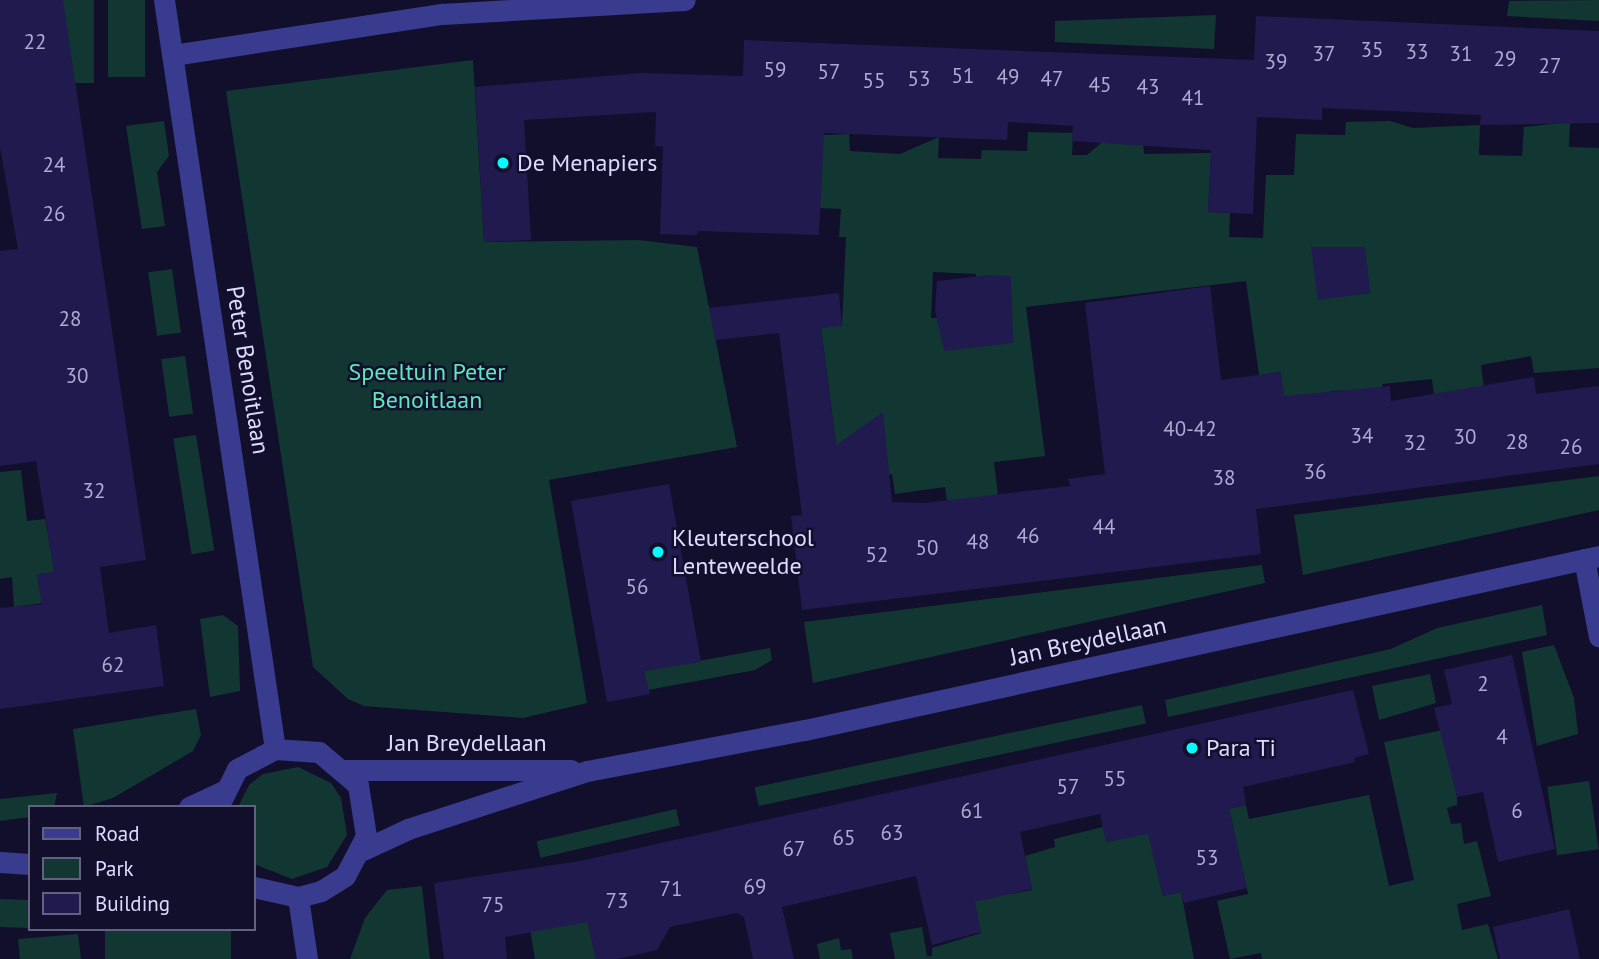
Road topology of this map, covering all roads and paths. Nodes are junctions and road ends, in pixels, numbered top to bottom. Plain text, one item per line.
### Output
1 (164, 0) edge
2 (685, 0) edge
3 (173, 55) junction
4 (1592, 558) edge
5 (1599, 637) edge
6 (275, 749) junction
7 (346, 770) junction
8 (587, 771) junction
9 (220, 799) edge
10 (197, 805) edge
11 (363, 850) junction
12 (256, 888) edge
13 (298, 897) junction
14 (307, 959) edge

1 - 3 street, Peter Benoitlaan
2 - 3 street
3 - 6 street, Peter Benoitlaan
4 - 5 street
4 - 8 street, Jan Breydellaan
6 - 7 street
6 - 9 street
7 - 8 street, Jan Breydellaan
7 - 11 street
8 - 11 street, Jan Breydellaan
9 - 10 street
11 - 13 street
12 - 13 street
13 - 14 street

